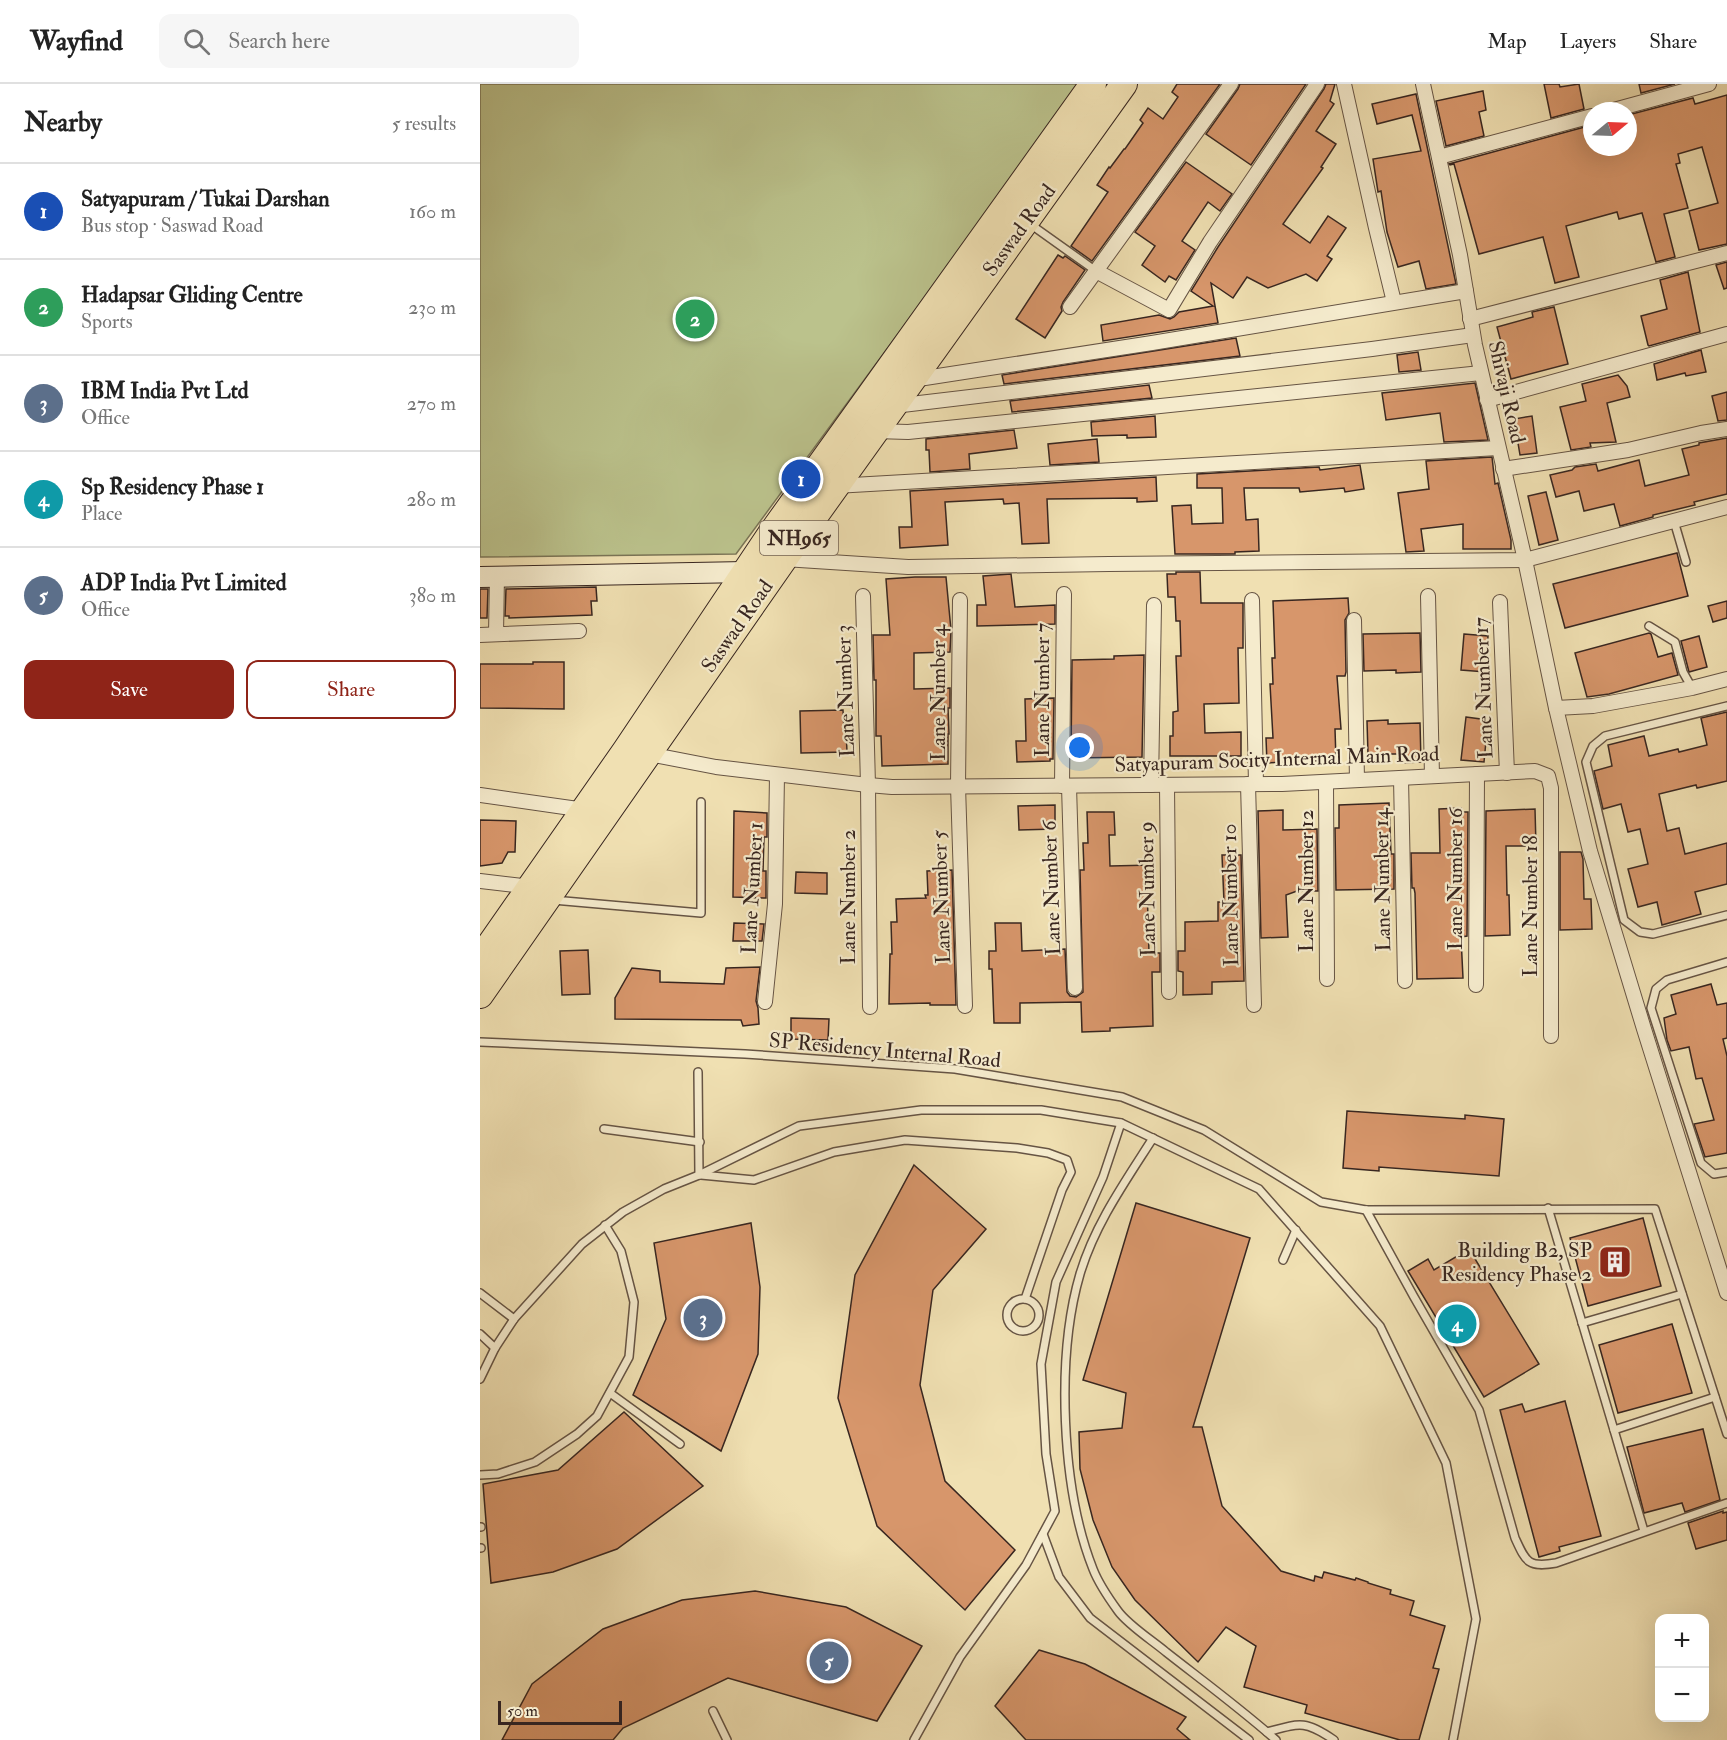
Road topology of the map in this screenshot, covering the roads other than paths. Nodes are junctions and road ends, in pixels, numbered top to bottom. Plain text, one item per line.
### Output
1 (1093, 84) edge
2 (1124, 84) edge
3 (1231, 84) edge
4 (1317, 84) edge
5 (1344, 84) edge
6 (1424, 84) edge
7 (1709, 84) edge
8 (1637, 104) edge
9 (1583, 118) edge
10 (1439, 157) junction
11 (1026, 221) junction
12 (1727, 253) edge
13 (1096, 271) junction
14 (1466, 291) junction
15 (1394, 302) junction
16 (1070, 307) dead end
17 (1470, 319) junction
18 (1473, 334) junction
19 (1727, 334) edge
20 (1481, 373) junction
21 (912, 380) junction
22 (1487, 400) junction
23 (893, 406) junction
24 (1727, 429) edge
25 (875, 431) junction
26 (1498, 448) junction
27 (1503, 469) junction
28 (836, 486) junction
29 (1727, 507) edge
30 (1674, 521) junction
31 (784, 559) junction
32 (1525, 560) junction
33 (1686, 562) dead end
34 (745, 572) junction
35 (489, 576) edge
36 (1064, 594) dead end
37 (863, 596) dead end
38 (1428, 596) dead end
39 (960, 600) dead end
40 (1251, 600) dead end
41 (1500, 602) dead end
42 (1154, 605) dead end
43 (1354, 620) dead end
44 (1649, 626) dead end
45 (579, 631) dead end
46 (496, 634) junction
47 (480, 635) edge
48 (1727, 680) edge
49 (1692, 688) junction
50 (1727, 706) edge
51 (1556, 708) junction
52 (649, 754) junction
53 (1507, 773) junction
54 (1477, 774) junction
55 (777, 775) junction
56 (1432, 776) junction
57 (1548, 776) joint
58 (1401, 778) junction
59 (1357, 780) junction
60 (1326, 782) junction
61 (1252, 784) junction
62 (868, 785) junction
63 (1151, 785) junction
64 (1167, 785) junction
65 (958, 786) junction
66 (1066, 786) junction
67 (480, 795) edge
68 (701, 802) dead end
69 (585, 810) junction
70 (480, 881) edge
71 (539, 893) junction
72 (1727, 915) edge
73 (480, 957) edge
74 (1727, 962) edge
75 (1327, 979) dead end
76 (1405, 981) dead end
77 (1476, 985) dead end
78 (1075, 988) dead end
79 (1169, 992) dead end
80 (480, 995) edge
81 (765, 1002) dead end
82 (1254, 1005) dead end
83 (965, 1006) dead end
84 (870, 1008) dead end
85 (1551, 1036) dead end
86 (480, 1042) edge
87 (698, 1072) dead end
88 (1121, 1123) junction
89 (604, 1129) dead end
90 (1153, 1138) junction
91 (699, 1143) junction
92 (1727, 1172) edge
93 (699, 1175) junction
94 (1548, 1208) junction
95 (1366, 1210) junction
96 (605, 1225) junction
97 (1296, 1230) junction
98 (1283, 1260) dead end
99 (480, 1293) edge
100 (1727, 1293) edge
101 (1682, 1294) junction
102 (1025, 1299) junction
103 (1039, 1314) junction
104 (514, 1318) junction
105 (1048, 1321) junction
106 (1582, 1323) junction
107 (480, 1334) edge
108 (495, 1348) junction
109 (480, 1379) edge
110 (610, 1393) junction
111 (1715, 1397) junction
112 (1614, 1430) junction
113 (1727, 1434) edge
114 (680, 1444) dead end
115 (480, 1475) edge
116 (1727, 1503) edge
117 (1644, 1532) junction
118 (1043, 1534) junction
119 (713, 1711) dead end
120 (1267, 1732) junction
121 (727, 1740) edge
122 (914, 1740) edge
123 (1249, 1740) edge
124 (1276, 1740) edge
125 (1334, 1740) edge
126 (1453, 1740) edge

1 - 34 highway, Saswad Road / NH965
2 - 11 highway, Saswad Road / NH965
3 - 13 street
4 - 13 street
5 - 15 street
6 - 10 street, Shivaji Road
7 - 8 street
9 - 10 street
10 - 14 street, Shivaji Road
11 - 13 lane
11 - 21 highway, Saswad Road / NH965
12 - 17 street
13 - 16 street
14 - 15 street
14 - 17 street, Shivaji Road
15 - 21 street
17 - 18 street, Shivaji Road
18 - 20 street, Shivaji Road
18 - 23 street
19 - 22 street
20 - 22 street, Shivaji Road
20 - 25 street
21 - 23 highway, Saswad Road / NH965
22 - 26 street, Shivaji Road
23 - 25 highway, Saswad Road / NH965
24 - 27 street
25 - 28 highway, Saswad Road / NH965
26 - 27 street, Shivaji Road
26 - 28 street
27 - 32 street, Shivaji Road
28 - 31 highway, Saswad Road / NH965
29 - 30 street
30 - 32 street
30 - 33 lane
31 - 32 street
31 - 52 highway, Saswad Road / NH965
32 - 51 street, Shivaji Road
34 - 35 street
34 - 69 highway, Saswad Road / NH965
35 - 46 street
36 - 66 street, Lane Number 7
37 - 62 street, Lane Number 3
38 - 56 street
39 - 65 street, Lane Number 4
40 - 61 street, Lane Number 10
41 - 53 street, Lane Number 17
42 - 63 street
43 - 59 street
44 - 49 lane
45 - 46 street
46 - 47 street
48 - 49 street
49 - 51 street
50 - 72 lane
51 - 100 street, Shivaji Road
52 - 55 street, Satyapuram Socity Internal Main Road
52 - 71 highway, Saswad Road / NH965
53 - 54 street, Satyapuram Socity Internal Main Road
53 - 57 street, Satyapuram Socity Internal Main Road
54 - 56 street, Satyapuram Socity Internal Main Road
54 - 77 street, Lane Number 16
55 - 62 street, Satyapuram Socity Internal Main Road
55 - 81 street, Lane Number 1
56 - 58 street, Satyapuram Socity Internal Main Road
57 - 85 street, Lane Number 18
58 - 59 street, Satyapuram Socity Internal Main Road
58 - 76 street, Lane Number 14
59 - 60 street, Satyapuram Socity Internal Main Road
60 - 61 street, Satyapuram Socity Internal Main Road
60 - 75 street, Lane Number 12
61 - 64 street, Satyapuram Socity Internal Main Road
61 - 82 street, Lane Number 10
62 - 65 street, Satyapuram Socity Internal Main Road
62 - 84 street, Lane Number 2
63 - 64 street, Satyapuram Socity Internal Main Road
63 - 66 street, Satyapuram Socity Internal Main Road
64 - 79 street, Lane Number 9
65 - 66 street, Satyapuram Socity Internal Main Road
65 - 83 street, Lane Number 5
66 - 78 street, Lane Number 6
67 - 69 street
68 - 71 lane
69 - 71 highway, Saswad Road / NH965
70 - 71 street
71 - 73 highway, Saswad Road / NH965
71 - 80 highway, Saswad Road / NH965
74 - 92 lane
86 - 95 lane, SP Residency Internal Road
87 - 91 lane
88 - 90 lane
88 - 93 lane
88 - 105 lane
89 - 91 lane
90 - 97 lane
90 - 120 lane
91 - 93 lane
93 - 96 lane
93 - 102 lane
94 - 95 lane, SP Residency Internal Road
94 - 101 lane, SP Residency Internal Road
94 - 106 lane
95 - 117 lane
96 - 104 lane
96 - 110 lane
97 - 98 lane
97 - 126 lane
99 - 104 lane
101 - 106 lane
101 - 111 lane, SP Residency Internal Road
102 - 103 lane
102 - 103 lane
103 - 105 lane
104 - 108 lane
105 - 118 lane
106 - 112 lane
107 - 108 lane
108 - 109 lane
110 - 114 lane
110 - 115 lane
111 - 112 lane
111 - 113 lane, SP Residency Internal Road
112 - 117 lane
116 - 117 lane
118 - 122 lane
118 - 123 lane
119 - 121 lane
120 - 124 lane
120 - 125 lane

